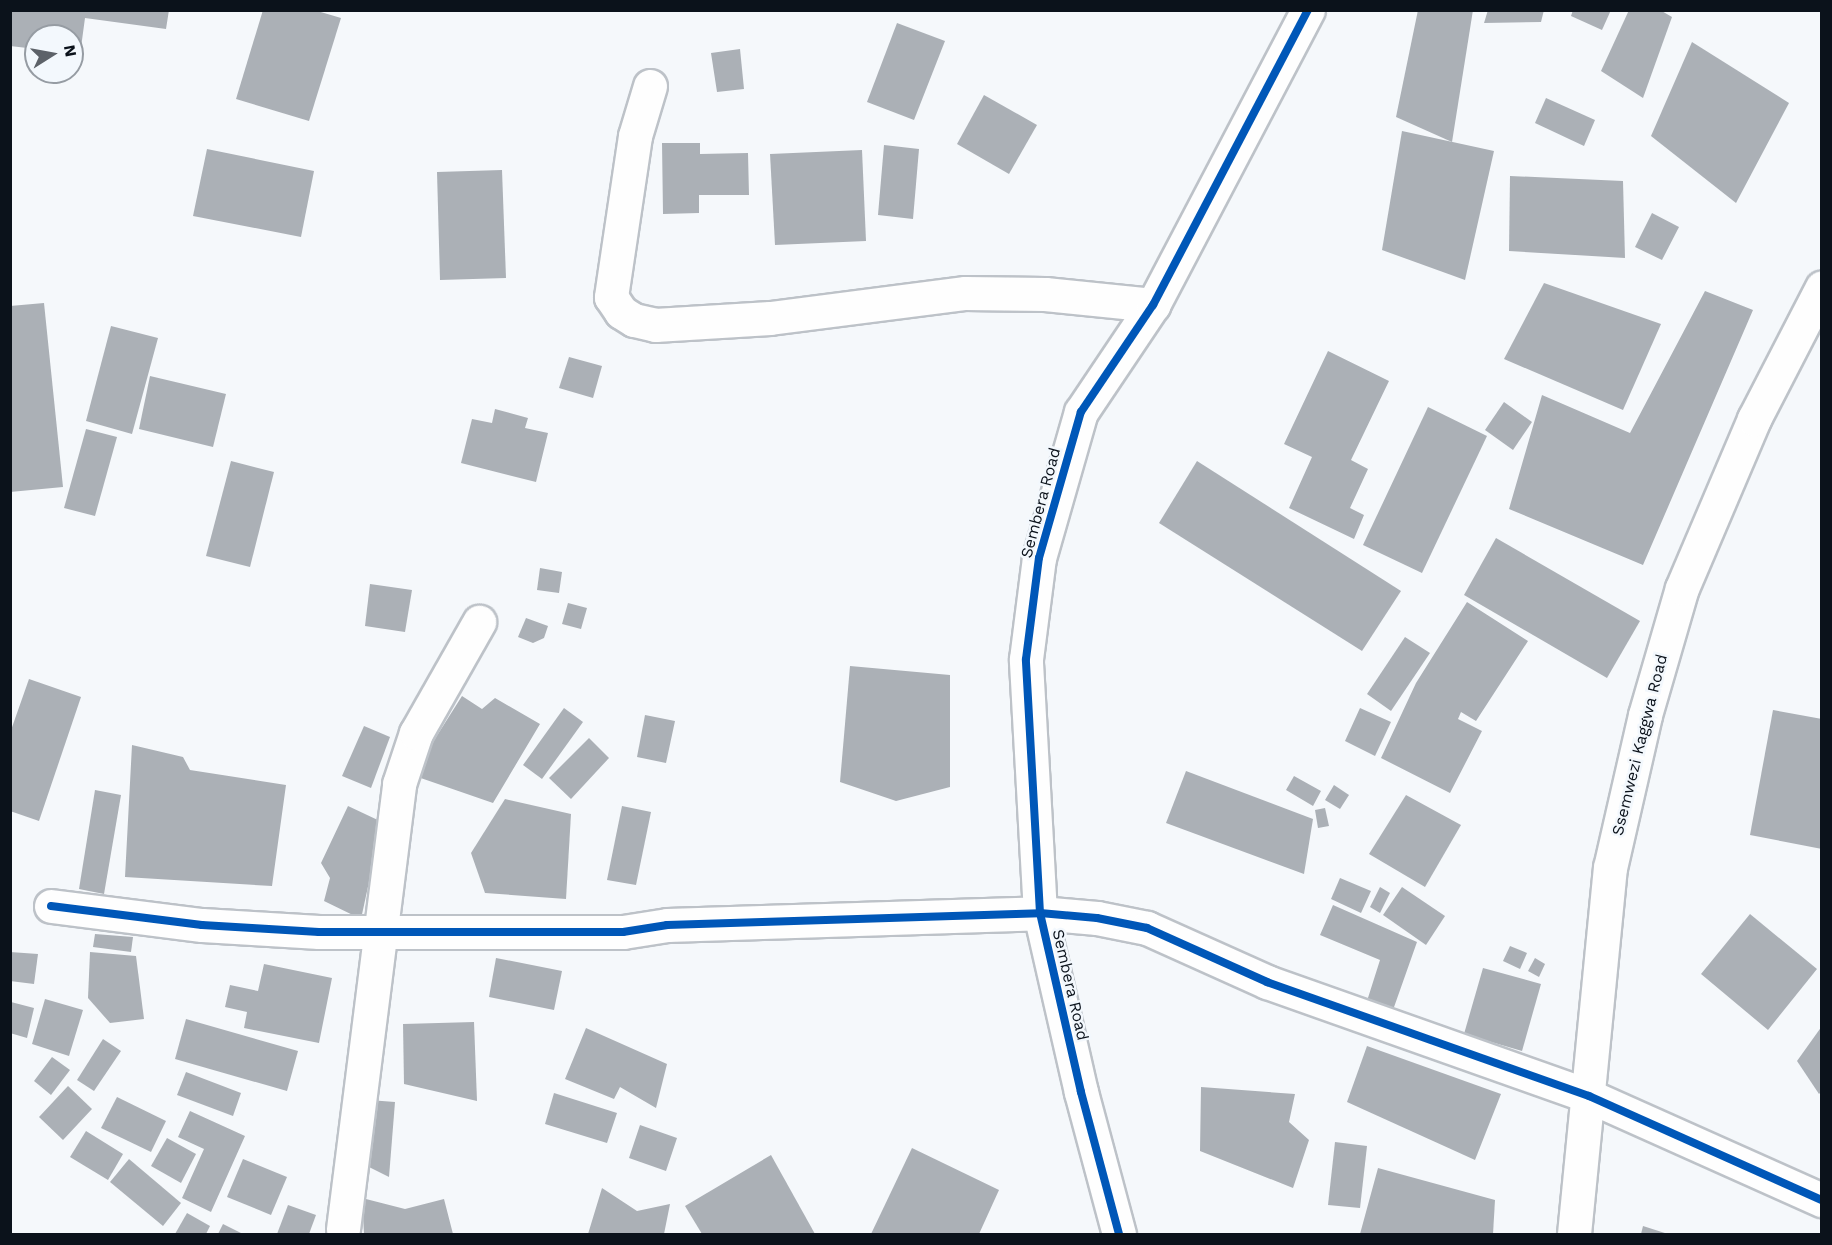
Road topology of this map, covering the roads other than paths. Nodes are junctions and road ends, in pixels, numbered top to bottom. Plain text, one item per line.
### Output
1 (1308, 10) edge
2 (650, 86) dead end
3 (1821, 287) edge
4 (1153, 305) junction
5 (479, 622) dead end
6 (51, 906) dead end
7 (1040, 913) junction
8 (382, 932) junction
9 (1589, 1096) junction
10 (1821, 1200) edge
11 (343, 1229) dead end
12 (1119, 1234) edge
13 (1574, 1234) edge

1 - 4 street, Sembera Road
2 - 4 street
3 - 9 street, Ssemwezi Kaggwa Road
4 - 7 street, Sembera Road
5 - 8 street
6 - 8 street
7 - 8 street
7 - 9 street
7 - 12 street, Sembera Road
8 - 11 street
9 - 10 street
9 - 13 street, Ssemwezi Kaggwa Road

